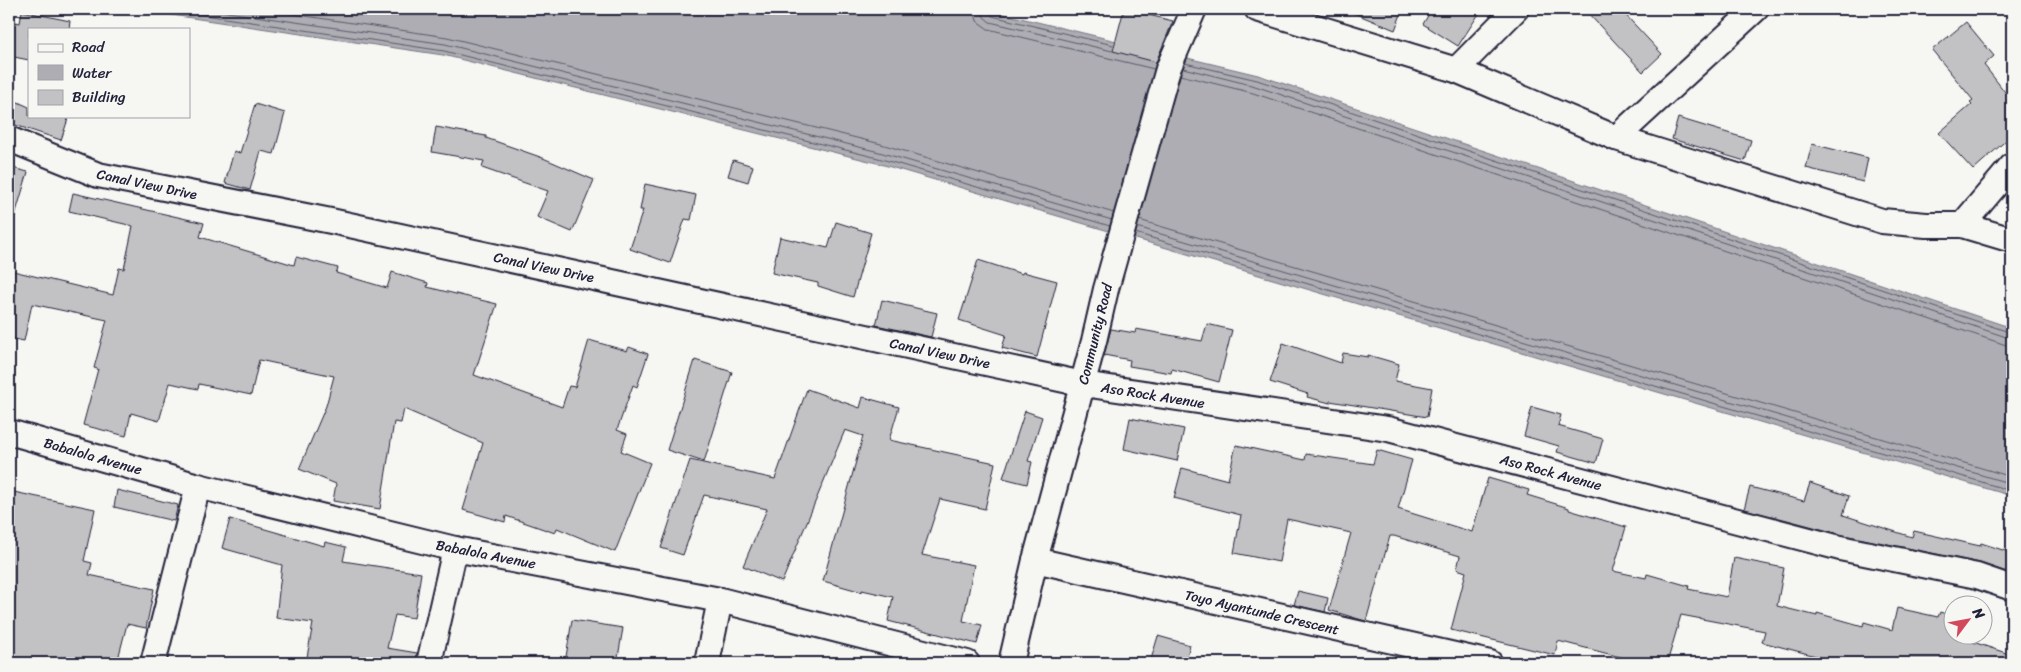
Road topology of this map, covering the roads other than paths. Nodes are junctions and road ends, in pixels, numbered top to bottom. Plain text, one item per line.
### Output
1 (1194, 9) edge
2 (1257, 9) edge
3 (1516, 9) edge
4 (1756, 9) edge
5 (1456, 70) junction
6 (1616, 138) junction
7 (9, 139) edge
8 (2012, 166) edge
9 (1962, 225) junction
10 (2012, 240) edge
11 (1083, 384) junction
12 (9, 432) edge
13 (198, 486) junction
14 (455, 549) junction
15 (1034, 560) junction
16 (2012, 588) edge
17 (720, 600) junction
18 (152, 663) edge
19 (429, 663) edge
20 (707, 663) edge
21 (967, 663) edge
22 (1011, 663) edge
23 (1490, 663) edge

1 - 11 street, Community Road
2 - 5 street
3 - 5 street
4 - 6 street
5 - 6 street
6 - 9 street
7 - 11 street, Canal View Drive
8 - 9 street
9 - 10 street
11 - 15 street, Community Road
11 - 16 street, Aso Rock Avenue
12 - 13 street, Babalola Avenue
13 - 14 street, Babalola Avenue
13 - 18 street
14 - 17 street, Babalola Avenue
14 - 19 street
15 - 22 street, Community Road
15 - 23 street, Toyo Ayantunde Crescent
17 - 20 street
17 - 21 street, Babalola Avenue

